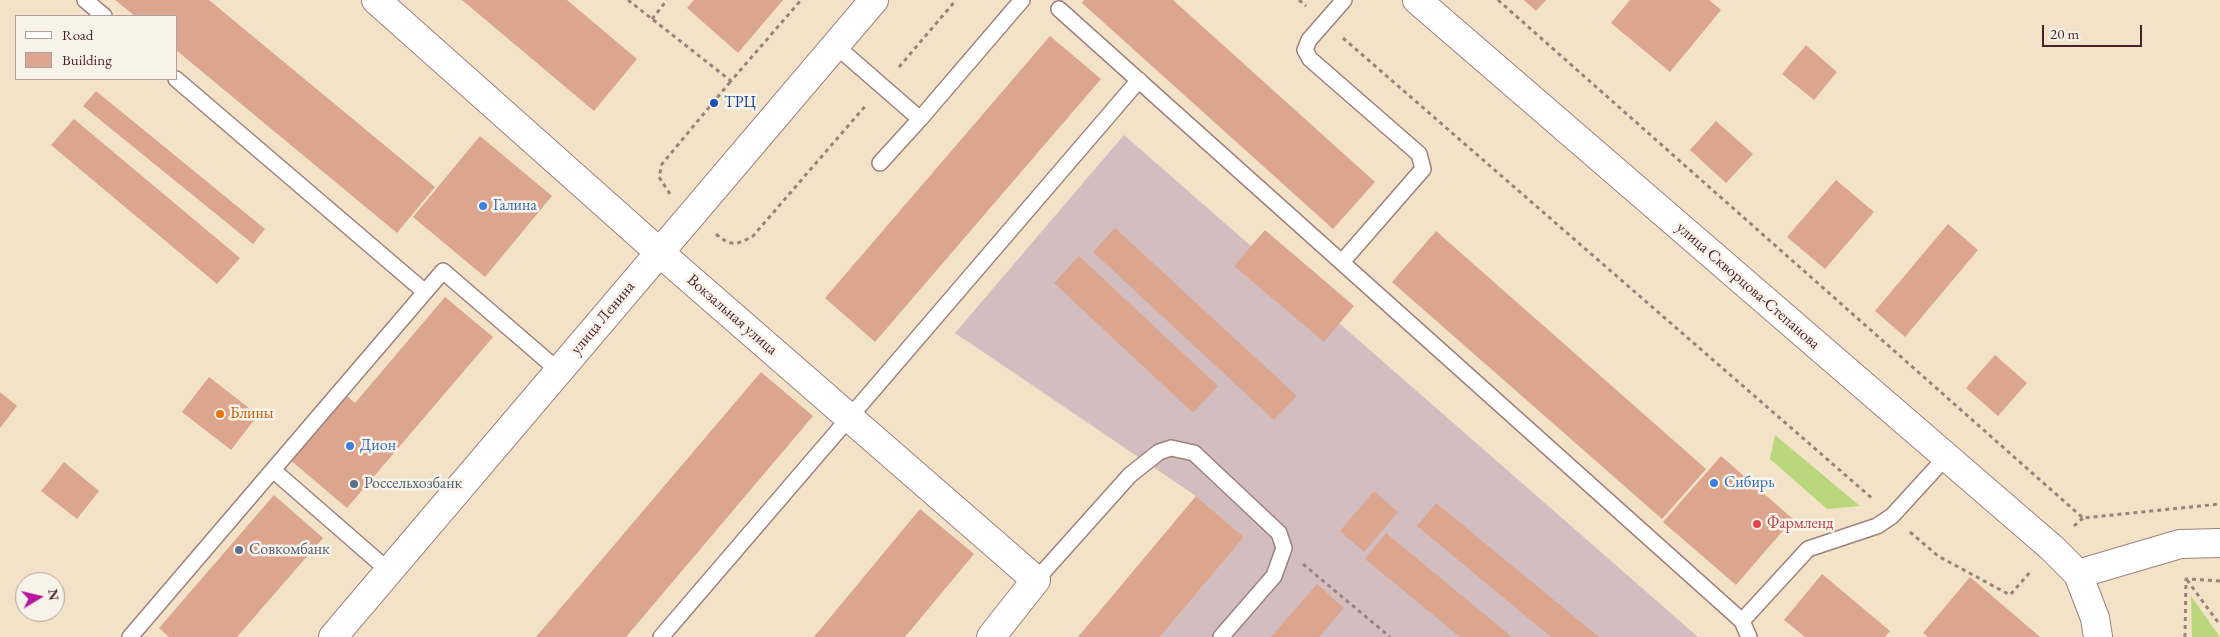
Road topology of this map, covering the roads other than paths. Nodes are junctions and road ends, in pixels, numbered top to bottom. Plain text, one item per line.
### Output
1 (85, 0) edge
2 (376, 0) edge
3 (874, 0) edge
4 (1022, 0) edge
5 (1344, 0) edge
6 (1417, 0) edge
7 (1059, 8) dead end
8 (103, 15) edge
9 (836, 46) junction
10 (178, 80) edge
11 (1140, 80) junction
12 (920, 119) junction
13 (880, 164) dead end
14 (659, 252) junction
15 (1342, 262) junction
16 (425, 292) junction
17 (558, 371) junction
18 (850, 418) junction
19 (1946, 457) junction
20 (273, 470) junction
21 (2220, 543) edge
22 (389, 571) junction
23 (2078, 574) junction
24 (1036, 580) junction
25 (1742, 621) junction
26 (131, 637) edge
27 (333, 637) edge
28 (661, 637) edge
29 (991, 637) edge
30 (1221, 637) edge
31 (1749, 637) edge
32 (2098, 637) edge

1 - 8 lane
2 - 14 main road, Вокзальная улица
3 - 9 main road, улица Ленина
4 - 12 lane
5 - 15 lane
6 - 19 main road, улица Скворцова-Степанова
7 - 11 lane
9 - 12 lane
9 - 14 main road, улица Ленина
10 - 16 lane
11 - 15 lane
11 - 18 lane
12 - 13 lane
14 - 17 main road, улица Ленина
14 - 18 main road, Вокзальная улица
15 - 25 lane
16 - 17 lane
16 - 20 lane
17 - 22 main road, улица Ленина
18 - 24 main road, Вокзальная улица
18 - 28 lane
19 - 23 main road, улица Скворцова-Степанова
19 - 25 lane
20 - 22 lane
20 - 26 lane
21 - 23 main road
22 - 27 main road, улица Ленина
23 - 32 main road
24 - 29 main road
24 - 30 lane
25 - 31 lane

